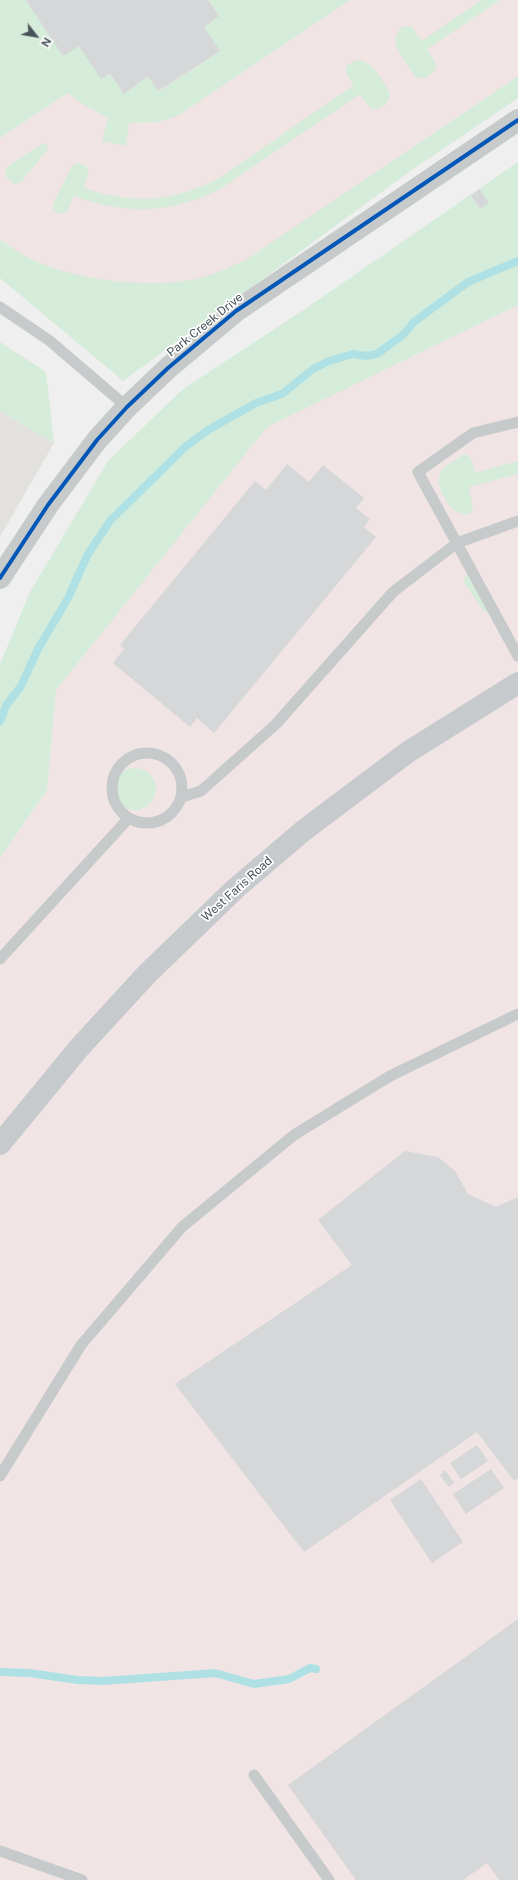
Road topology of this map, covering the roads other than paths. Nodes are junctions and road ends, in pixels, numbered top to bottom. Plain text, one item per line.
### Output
1 (518, 120) edge
2 (0, 307) edge
3 (127, 407) junction
4 (518, 422) edge
5 (518, 521) edge
6 (457, 543) junction
7 (0, 578) edge
8 (518, 656) edge
9 (518, 683) edge
10 (182, 797) junction
11 (128, 819) junction
12 (0, 959) edge
13 (518, 1014) edge
14 (0, 1144) edge
15 (0, 1476) edge
16 (254, 1775) dead end
17 (0, 1851) edge
18 (82, 1880) edge
19 (329, 1880) edge

1 - 3 street, Park Creek Drive
2 - 3 lane
3 - 7 street, Park Creek Drive
4 - 6 lane
5 - 6 lane
6 - 8 lane
6 - 10 lane
9 - 14 main road, West Faris Road
10 - 11 lane
10 - 11 lane
11 - 12 lane
13 - 15 lane
16 - 19 lane
17 - 18 lane

